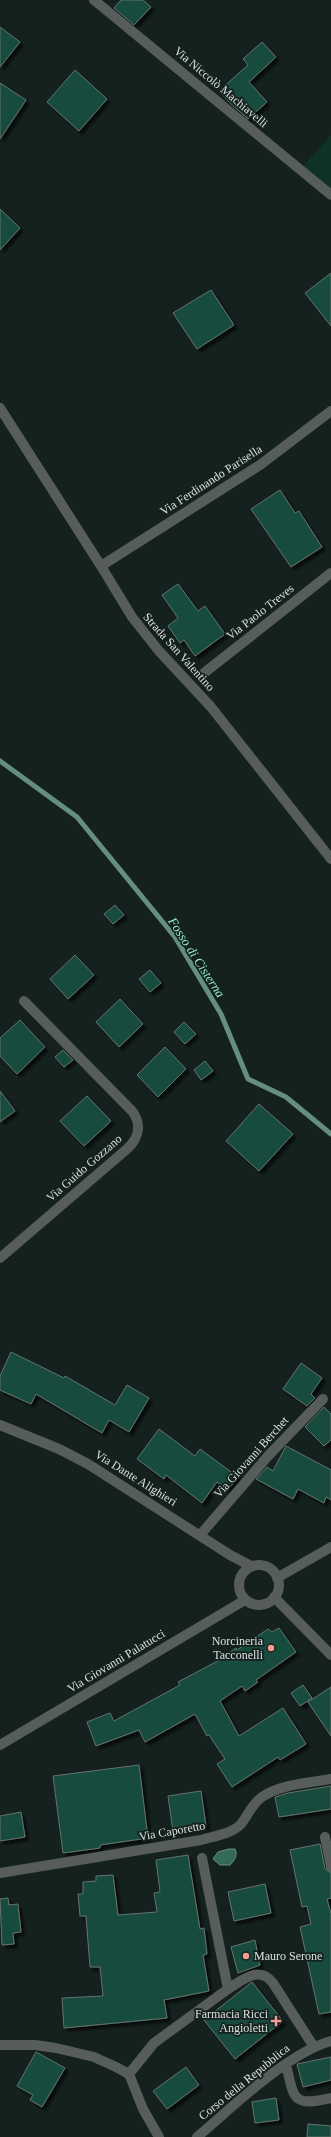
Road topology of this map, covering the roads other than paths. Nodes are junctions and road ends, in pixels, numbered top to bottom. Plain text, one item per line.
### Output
1 (94, 0) edge
2 (331, 195) edge
3 (0, 408) edge
4 (331, 411) edge
5 (101, 566) junction
6 (331, 573) edge
7 (204, 672) dead end
8 (331, 859) edge
9 (24, 1000) dead end
10 (0, 1258) edge
11 (322, 1399) dead end
12 (0, 1424) edge
13 (201, 1534) junction
14 (331, 1547) edge
15 (252, 1566) junction
16 (277, 1578) junction
17 (274, 1597) junction
18 (246, 1600) junction
19 (331, 1655) edge
20 (0, 1745) edge
21 (331, 1779) edge
22 (325, 1837) dead end
23 (202, 1858) dead end
24 (331, 1867) edge
25 (0, 1873) edge
26 (228, 1989) junction
27 (331, 2041) edge
28 (0, 2045) edge
29 (314, 2047) junction
30 (286, 2064) junction
31 (129, 2074) junction
32 (331, 2098) edge
33 (159, 2137) edge
34 (197, 2137) edge

1 - 2 street, Via Niccolò Machiavelli
3 - 5 street, Strada San Valentino
4 - 5 street, Via Ferdinando Parisella
5 - 8 street, Strada San Valentino
6 - 7 street, Via Paolo Treves
9 - 10 street, Via Guido Gozzano
11 - 13 street, Via Giovanni Berchet
12 - 13 street, Via Dante Alighieri
13 - 15 street, Via Dante Alighieri
14 - 16 street
15 - 16 street, Via Dante Alighieri
15 - 18 street
16 - 17 street
17 - 18 street
17 - 19 street
18 - 20 street, Via Giovanni Palatucci
21 - 25 street, Via Caporetto
22 - 24 street
23 - 26 street
26 - 29 street
26 - 31 street
27 - 29 street, Corso della Repubblica
28 - 31 street
29 - 30 street, Corso della Repubblica
30 - 32 street
30 - 34 street, Corso della Repubblica
31 - 33 street

